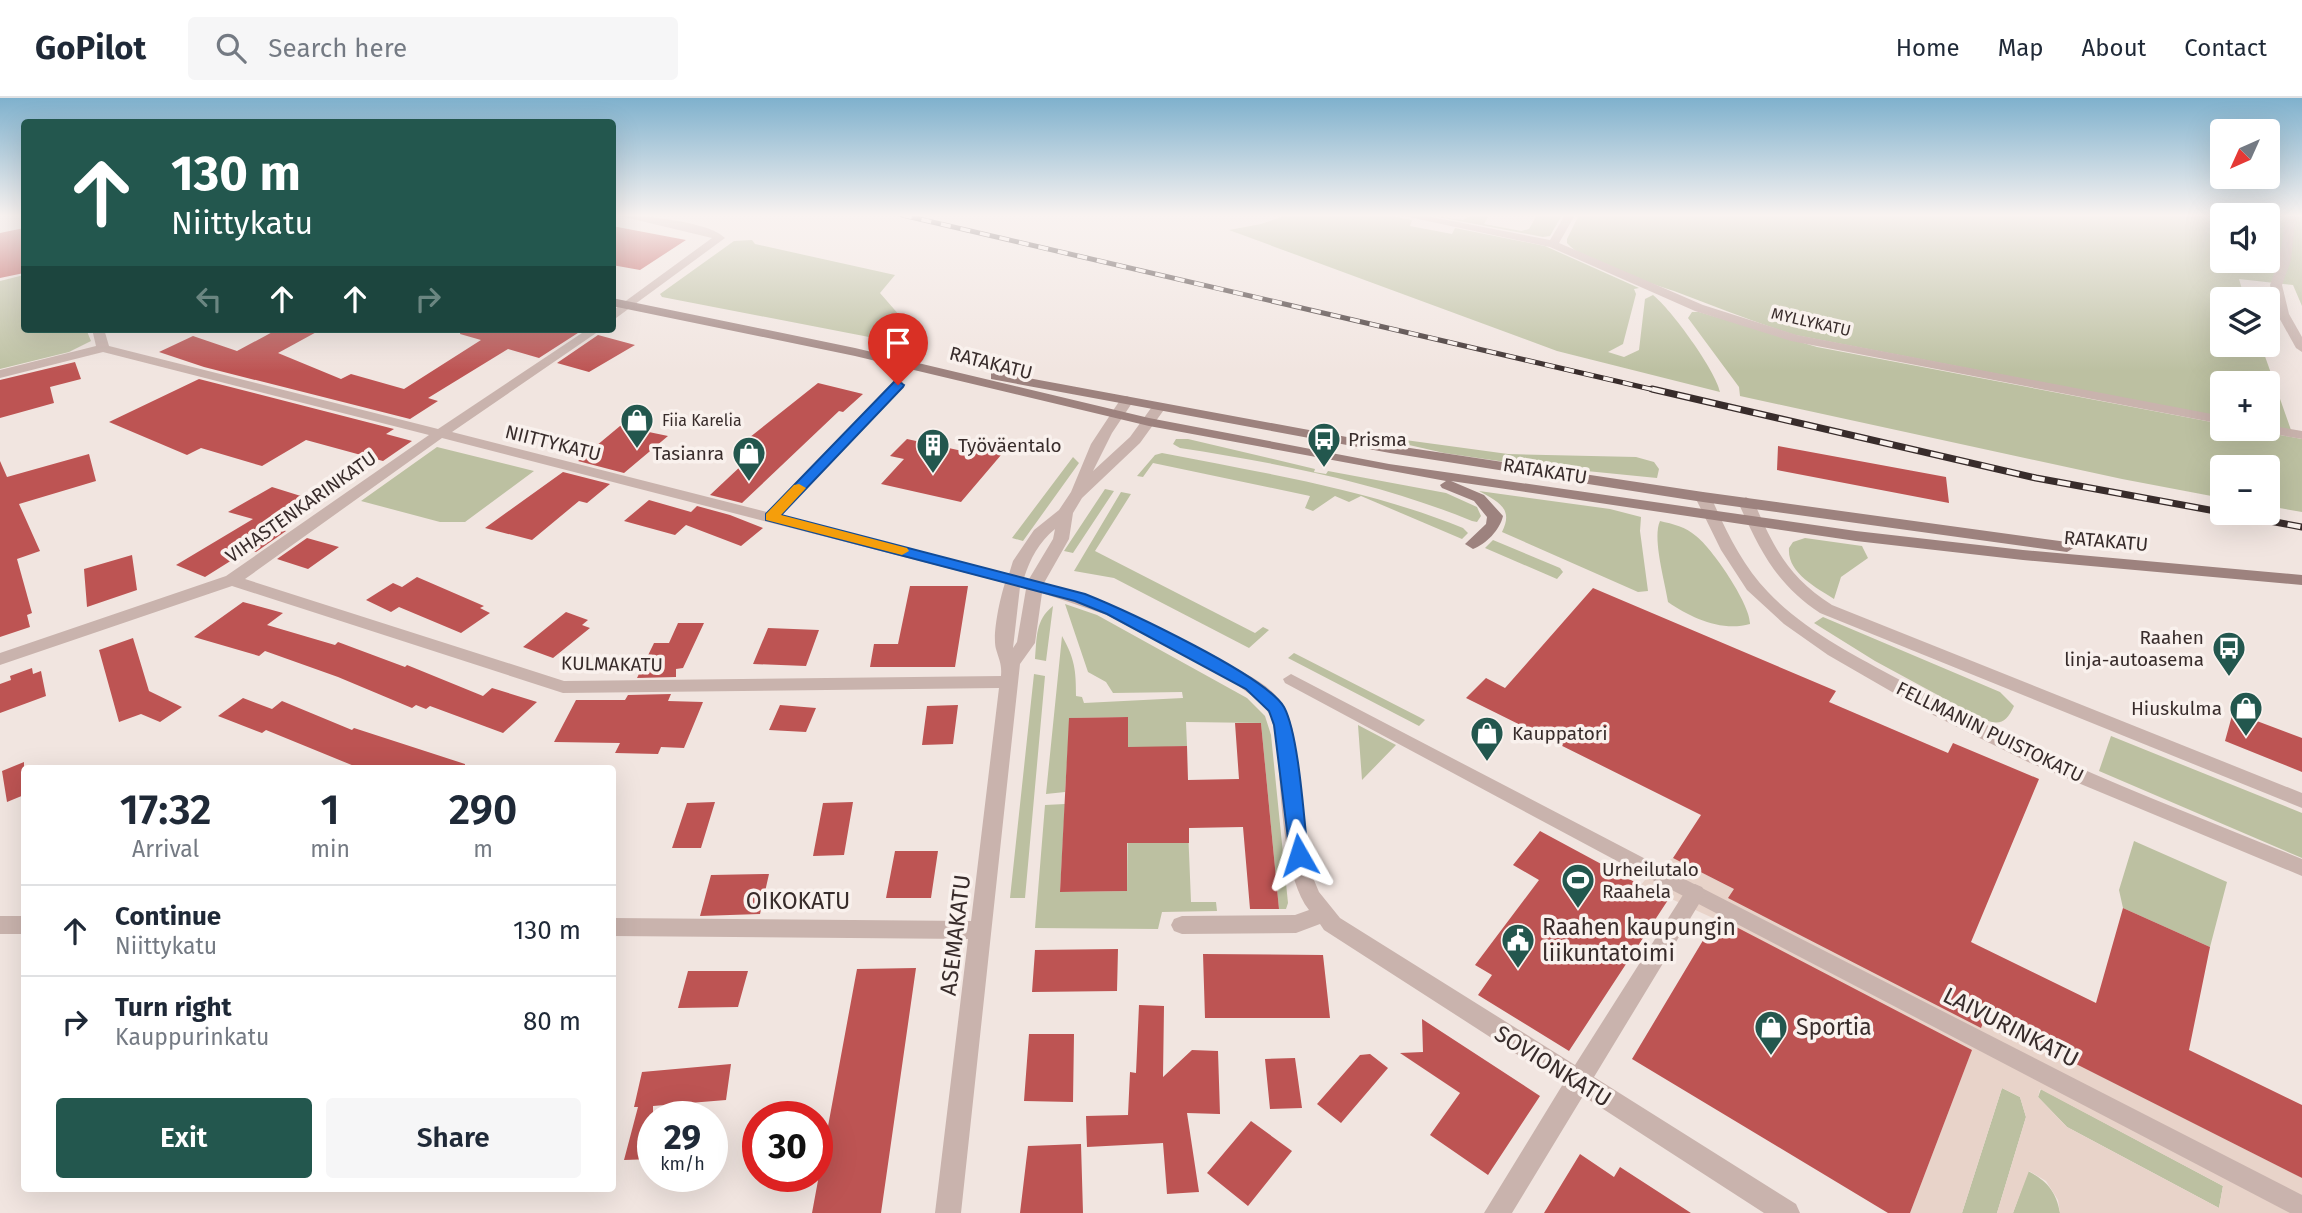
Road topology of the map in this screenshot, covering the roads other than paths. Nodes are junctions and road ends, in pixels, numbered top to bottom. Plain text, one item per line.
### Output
1 (681, 267) edge
2 (1605, 267) edge
3 (2282, 267) edge
4 (616, 303) edge
5 (629, 306) junction
6 (616, 314) edge
7 (99, 333) edge
8 (590, 333) edge
9 (103, 348) junction
10 (2302, 348) edge
11 (855, 352) junction
12 (0, 374) edge
13 (898, 385) dead end
14 (1126, 400) junction
15 (1160, 407) junction
16 (1116, 415) junction
17 (2210, 418) edge
18 (1149, 422) junction
19 (2280, 431) edge
20 (438, 435) junction
21 (2302, 435) edge
22 (1356, 463) junction
23 (1076, 495) junction
24 (1703, 497) junction
25 (1746, 502) junction
26 (1065, 513) junction
27 (1712, 516) junction
28 (771, 517) junction
29 (1755, 522) junction
30 (1474, 544) dead end
31 (2239, 573) junction
32 (232, 580) junction
33 (1013, 580) junction
34 (2302, 580) edge
35 (1035, 586) junction
36 (0, 659) edge
37 (1010, 673) junction
38 (1291, 679) dead end
39 (2302, 801) edge
40 (2302, 868) edge
41 (1695, 893) junction
42 (1322, 914) junction
43 (0, 925) edge
44 (21, 925) edge
45 (1182, 925) dead end
46 (616, 927) edge
47 (982, 931) junction
48 (1580, 1083) junction
49 (2302, 1207) edge
50 (948, 1213) edge
51 (1497, 1213) edge
52 (1787, 1213) edge

1 - 5 street
2 - 17 street, MYLLYKATU
3 - 10 street
4 - 5 main road, RATAKATU
5 - 6 street
5 - 11 main road, RATAKATU
7 - 9 street
8 - 20 street, VIHASTENKARINKATU
9 - 12 street
9 - 20 street, NIITTYKATU
11 - 14 main road, RATAKATU
11 - 16 main road, RATAKATU
13 - 28 street
14 - 15 main road, RATAKATU
14 - 16 street, ASEMAKATU
15 - 18 street, ASEMAKATU
15 - 24 main road, RATAKATU
16 - 18 main road, RATAKATU
16 - 23 street, ASEMAKATU
18 - 22 main road, RATAKATU
18 - 23 street, ASEMAKATU
19 - 21 street
20 - 28 street, NIITTYKATU
20 - 32 street, VIHASTENKARINKATU
22 - 27 main road, RATAKATU
22 - 30 main road
23 - 26 street, ASEMAKATU
24 - 25 main road, RATAKATU
24 - 27 street, FELLMANIN PUISTOKATU
25 - 29 street
25 - 31 main road, RATAKATU
26 - 33 street, ASEMAKATU
26 - 35 street, ASEMAKATU
27 - 29 main road, RATAKATU
27 - 40 street, FELLMANIN PUISTOKATU
28 - 33 street, NIITTYKATU
29 - 31 main road, RATAKATU
29 - 39 street
31 - 34 main road, RATAKATU
32 - 36 street, VIHASTENKARINKATU
32 - 37 street, KULMAKATU
33 - 35 street, NIITTYKATU
33 - 37 street, ASEMAKATU
35 - 37 street, ASEMAKATU
35 - 42 street, NIITTYKATU
37 - 47 street, ASEMAKATU
38 - 41 street, LAIVURINKATU
41 - 48 street
41 - 49 street, LAIVURINKATU
42 - 45 street
42 - 48 street, SOVIONKATU
43 - 44 street
46 - 47 street, OIKOKATU
47 - 50 street, ASEMAKATU
48 - 51 street
48 - 52 street, SOVIONKATU

